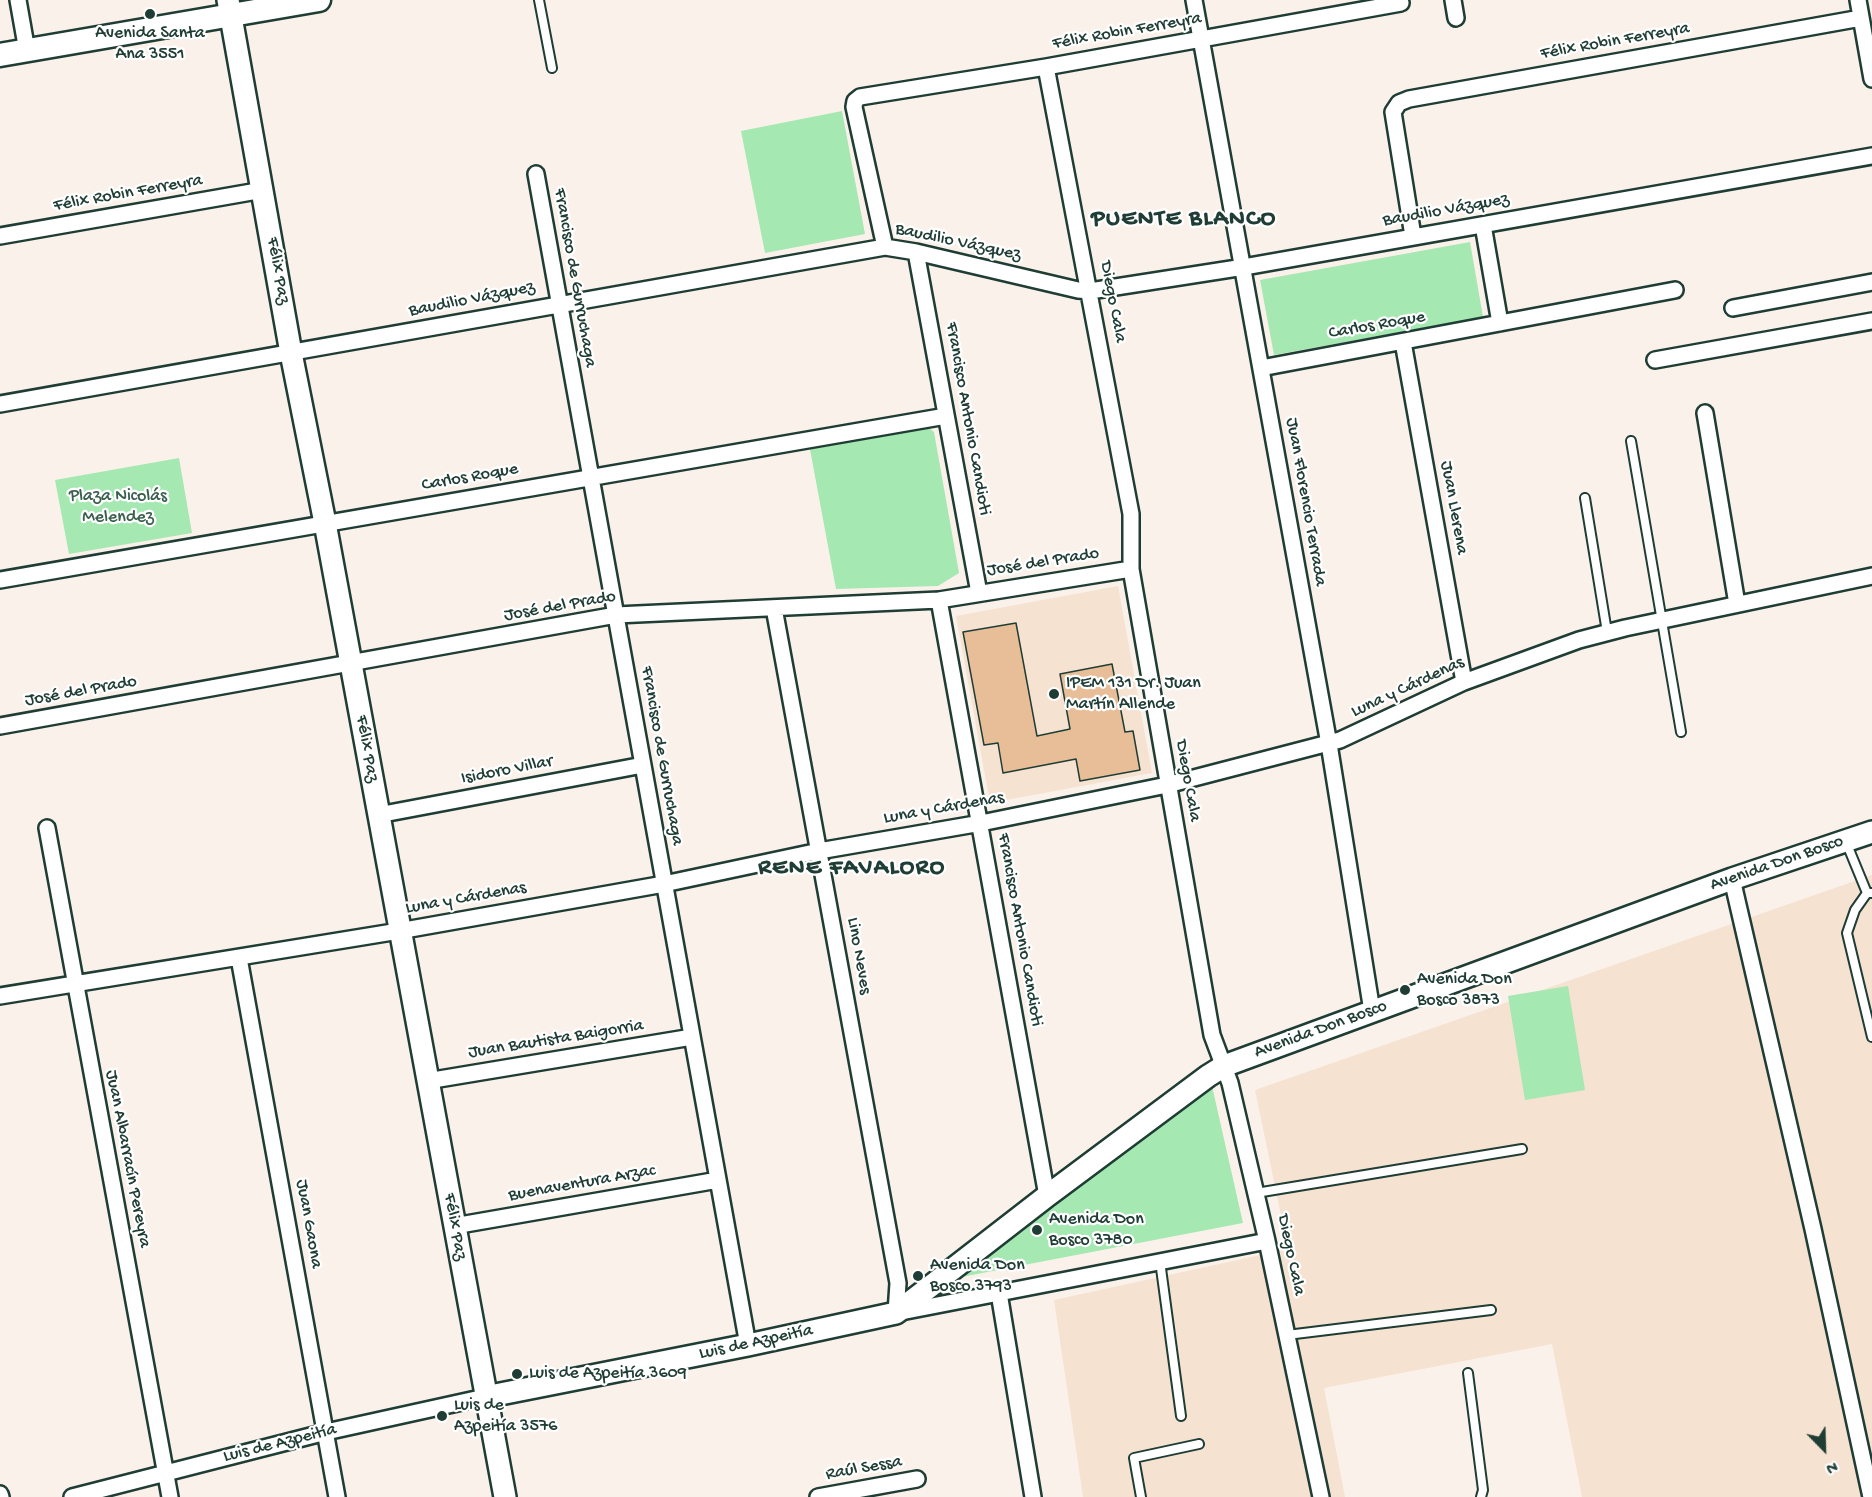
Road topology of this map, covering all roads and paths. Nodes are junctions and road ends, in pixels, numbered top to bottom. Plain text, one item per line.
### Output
1 (18, 0) edge
2 (319, 0) edge
3 (539, 0) edge
4 (1194, 0) edge
5 (1453, 0) edge
6 (1858, 0) edge
7 (1401, 3) dead end
8 (230, 8) edge
9 (1456, 18) dead end
10 (1861, 18) junction
11 (1200, 39) junction
12 (27, 51) junction
13 (0, 55) edge
14 (1046, 67) junction
15 (552, 68) dead end
16 (1872, 79) edge
17 (1872, 156) edge
18 (536, 174) dead end
19 (263, 190) junction
20 (1483, 225) junction
21 (0, 236) edge
22 (1413, 236) junction
23 (885, 247) junction
24 (916, 252) junction
25 (1244, 267) junction
26 (1872, 282) edge
27 (1675, 290) dead end
28 (1090, 291) junction
29 (559, 304) junction
30 (1733, 308) dead end
31 (1872, 321) edge
32 (1500, 323) junction
33 (1403, 342) junction
34 (291, 354) junction
35 (1655, 360) dead end
36 (1262, 368) junction
37 (0, 404) edge
38 (1706, 413) dead end
39 (946, 416) junction
40 (1631, 441) dead end
41 (591, 478) junction
42 (1585, 498) dead end
43 (325, 522) junction
44 (1131, 569) junction
45 (1872, 576) edge
46 (0, 580) edge
47 (979, 593) junction
48 (939, 600) junction
49 (1737, 604) junction
50 (774, 608) junction
51 (616, 615) junction
52 (1661, 620) junction
53 (1607, 632) junction
54 (350, 664) junction
55 (1464, 682) junction
56 (0, 726) edge
57 (1682, 732) dead end
58 (1329, 744) junction
59 (643, 765) junction
60 (1167, 785) junction
61 (378, 815) junction
62 (981, 823) junction
63 (47, 828) dead end
64 (1872, 832) edge
65 (1846, 841) junction
66 (819, 851) junction
67 (1732, 879) junction
68 (664, 884) junction
69 (1870, 893) edge
70 (399, 931) junction
71 (239, 958) junction
72 (75, 984) junction
73 (0, 996) edge
74 (1372, 1011) junction
75 (692, 1037) junction
76 (1872, 1037) edge
77 (1224, 1066) junction
78 (427, 1081) junction
79 (1522, 1149) dead end
80 (718, 1180) junction
81 (1256, 1193) junction
82 (1047, 1196) junction
83 (453, 1226) junction
84 (1267, 1241) junction
85 (1160, 1261) junction
86 (999, 1293) junction
87 (1491, 1310) dead end
88 (896, 1313) junction
89 (1287, 1335) junction
90 (748, 1345) junction
91 (1467, 1373) dead end
92 (485, 1396) junction
93 (1180, 1416) dead end
94 (326, 1432) junction
95 (1199, 1444) dead end
96 (165, 1473) junction
97 (917, 1479) dead end
98 (72, 1497) edge
99 (170, 1497) edge
100 (337, 1497) edge
101 (505, 1497) edge
102 (818, 1497) edge
103 (1033, 1497) edge
104 (1141, 1497) edge
105 (1322, 1497) edge
106 (1481, 1497) edge
107 (1871, 1497) edge

1 - 12 street
2 - 8 main road
3 - 15 lane
4 - 11 street, Juan Florencio Terrada
5 - 9 street
6 - 10 street
7 - 11 street, Félix Robin Ferreyra
8 - 12 main road
8 - 19 main road, Félix Paz
10 - 16 street
10 - 22 street, Félix Robin Ferreyra
11 - 14 street, Félix Robin Ferreyra
11 - 25 street, Juan Florencio Terrada
12 - 13 main road
14 - 23 street, Félix Robin Ferreyra
14 - 28 street, Diego Cala
17 - 20 street, Baudilio Vázquez
18 - 29 street, Francisco de Gurruchaga
19 - 21 street, Félix Robin Ferreyra
19 - 34 main road, Félix Paz
20 - 22 street, Baudilio Vázquez
20 - 32 street
22 - 25 street, Baudilio Vázquez
23 - 24 street, Baudilio Vázquez
23 - 29 street, Baudilio Vázquez
24 - 28 street, Baudilio Vázquez
24 - 39 street, Francisco Antonio Candioti
25 - 28 street, Baudilio Vázquez
25 - 36 street, Juan Florencio Terrada
26 - 30 street
27 - 32 street, Carlos Roque
28 - 44 street, Diego Cala
29 - 34 street, Baudilio Vázquez
29 - 41 street, Francisco de Gurruchaga
31 - 35 street
32 - 33 street, Carlos Roque
33 - 36 street, Carlos Roque
33 - 55 street, Juan Llerena
34 - 37 street, Baudilio Vázquez
34 - 43 main road, Félix Paz
36 - 58 street, Juan Florencio Terrada
38 - 49 street
39 - 41 street, Carlos Roque
39 - 47 street, Francisco Antonio Candioti
40 - 52 lane
41 - 43 street, Carlos Roque
41 - 51 street, Francisco de Gurruchaga
42 - 53 lane
43 - 46 street, Carlos Roque
43 - 54 main road, Félix Paz
44 - 47 street, José del Prado
44 - 60 street, Diego Cala
45 - 49 street, Luna y Cárdenas
47 - 48 street, José del Prado
48 - 50 street, José del Prado
48 - 62 street, Francisco Antonio Candioti
49 - 52 street, Luna y Cárdenas
50 - 51 street, José del Prado
50 - 66 street, Lino Neves
51 - 54 street, José del Prado
51 - 59 street, Francisco de Gurruchaga
52 - 53 street, Luna y Cárdenas
52 - 57 lane
53 - 55 street, Luna y Cárdenas
54 - 56 street, José del Prado
54 - 61 main road, Félix Paz
55 - 58 street, Luna y Cárdenas
58 - 60 street, Luna y Cárdenas
58 - 74 street, Juan Florencio Terrada
59 - 61 street, Isidoro Villar
59 - 68 street, Francisco de Gurruchaga
60 - 62 street, Luna y Cárdenas
60 - 77 street, Diego Cala
61 - 70 main road, Félix Paz
62 - 66 street, Luna y Cárdenas
62 - 82 street, Francisco Antonio Candioti
63 - 72 street, Juan Albarracín Pereyra
64 - 65 main road, Avenida Don Bosco
65 - 67 main road, Avenida Don Bosco
65 - 69 lane
66 - 68 street, Luna y Cárdenas
66 - 88 street, Lino Neves
67 - 74 main road, Avenida Don Bosco
67 - 107 street
68 - 70 street, Luna y Cárdenas
68 - 75 street, Francisco de Gurruchaga
69 - 76 lane
70 - 71 street, Luna y Cárdenas
70 - 78 main road, Félix Paz
71 - 72 street, Luna y Cárdenas
71 - 94 street, Juan Gaona
72 - 73 street, Luna y Cárdenas
72 - 96 street, Juan Albarracín Pereyra
74 - 77 main road, Avenida Don Bosco
75 - 78 street, Juan Bautista Baigorria
75 - 80 street, Francisco de Gurruchaga
77 - 81 street, Diego Cala
77 - 82 main road, Avenida Don Bosco
78 - 83 main road, Félix Paz
79 - 81 lane
80 - 83 street, Buenaventura Arzac
80 - 90 street, Francisco de Gurruchaga
81 - 84 street, Diego Cala
82 - 88 main road, Avenida Don Bosco
83 - 92 main road, Félix Paz
84 - 85 street, Luis de Azpeitía
84 - 89 street, Diego Cala
85 - 86 street, Luis de Azpeitía
85 - 93 lane
86 - 88 street, Luis de Azpeitía
86 - 103 street
87 - 89 lane
88 - 90 main road, Luis de Azpeitía
89 - 105 street, Diego Cala
90 - 92 main road, Luis de Azpeitía
91 - 106 lane
92 - 94 street, Luis de Azpeitía
92 - 101 main road, Félix Paz
94 - 96 street, Luis de Azpeitía
94 - 100 street, Juan Gaona
95 - 104 lane
96 - 98 street, Luis de Azpeitía
96 - 99 street, Juan Albarracín Pereyra
97 - 102 street, Raúl Sessa

